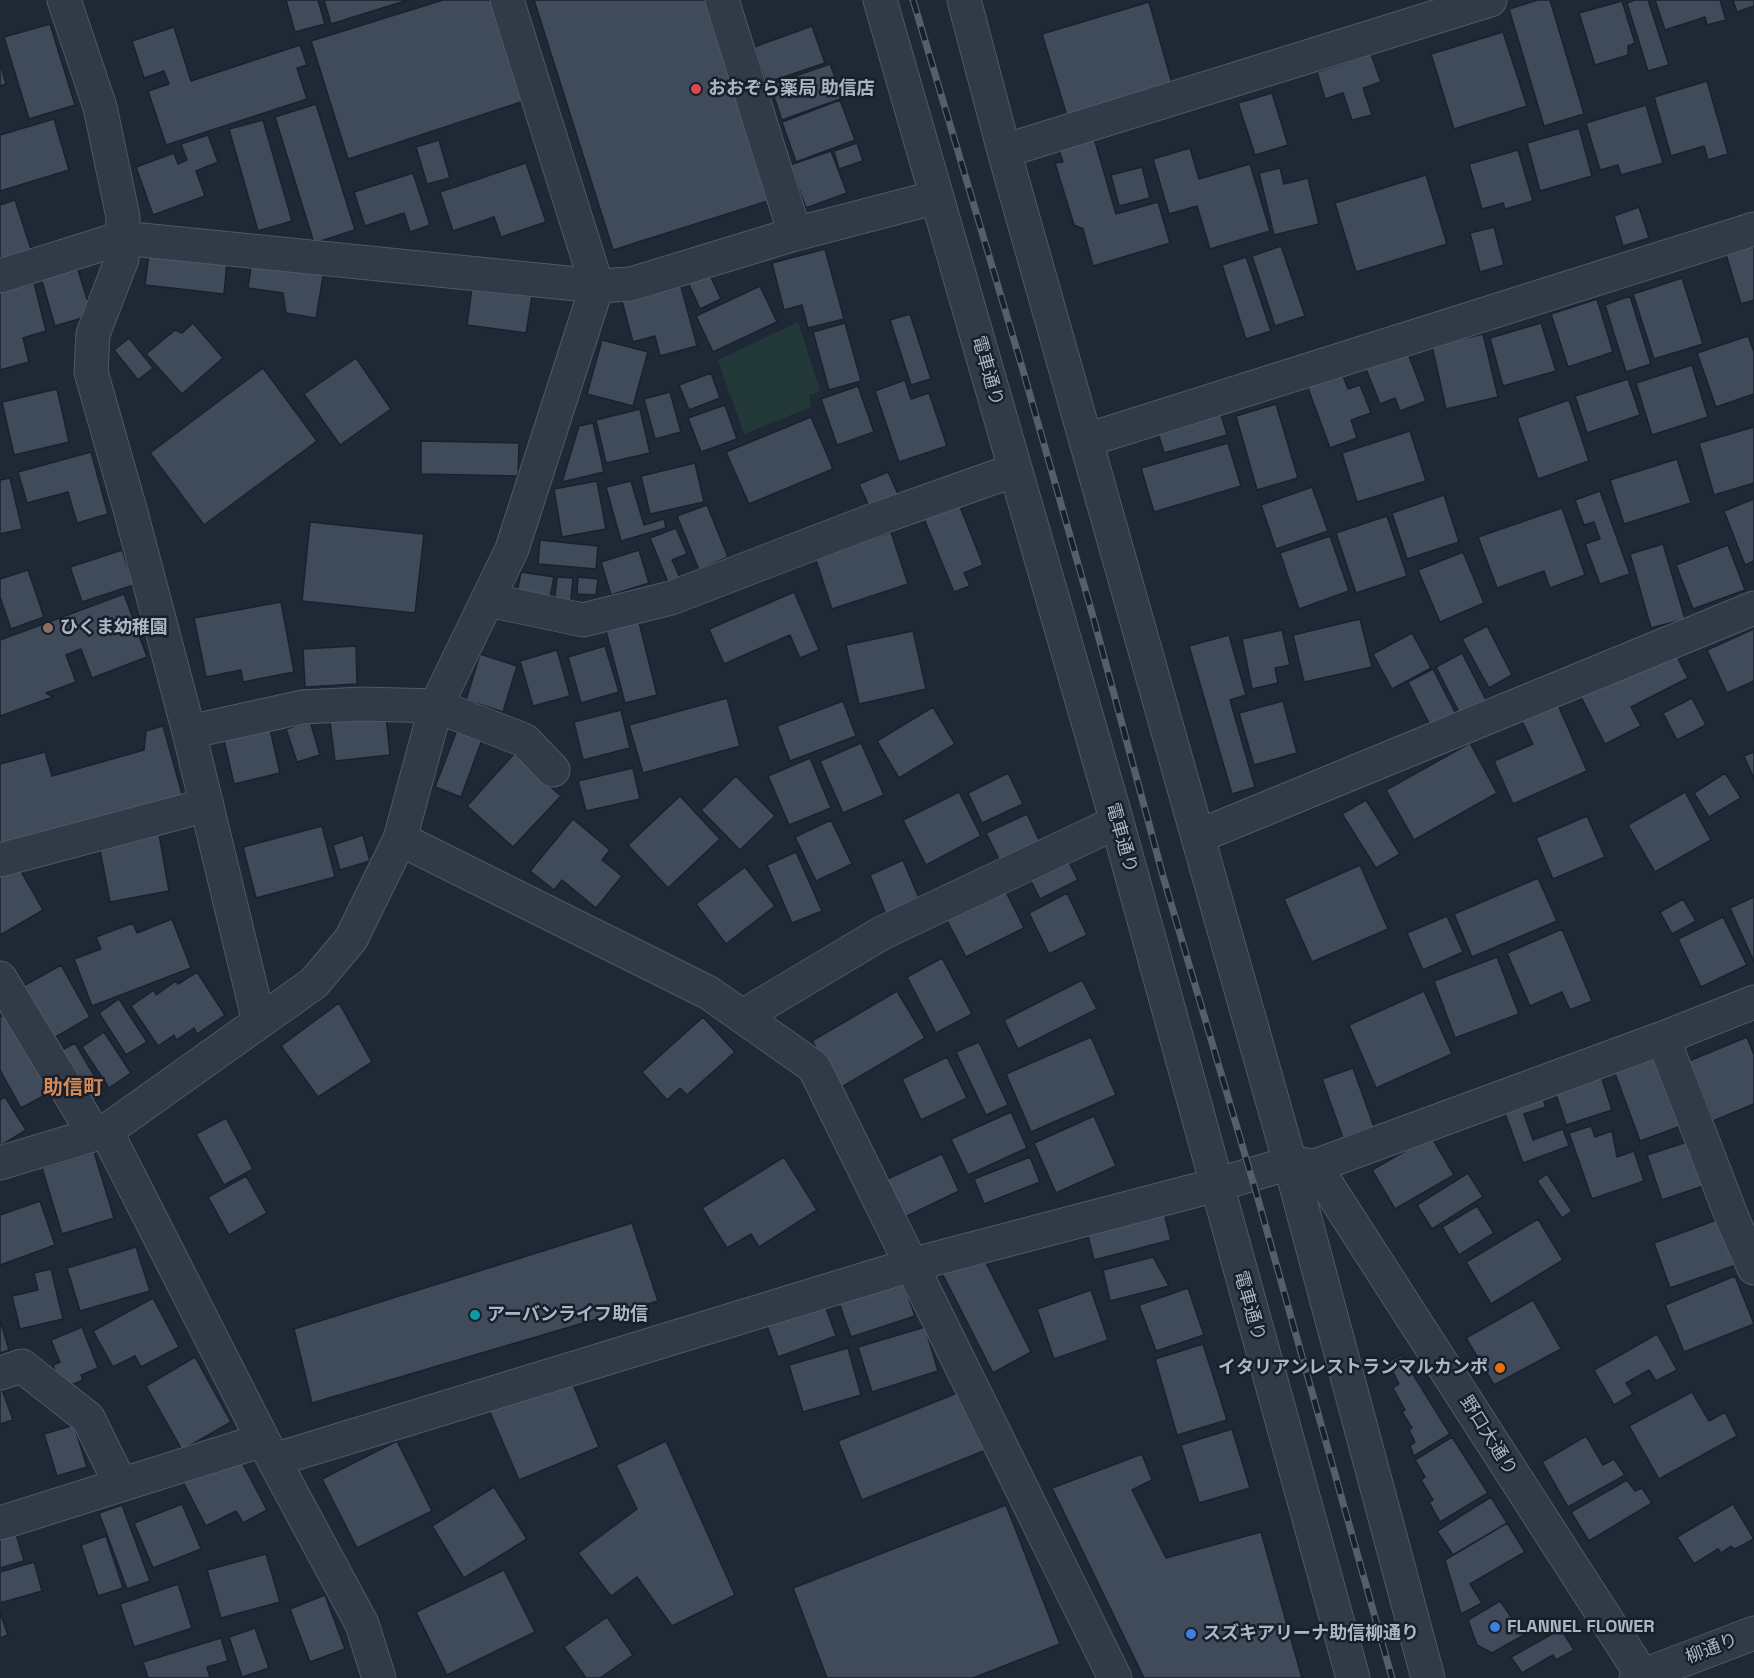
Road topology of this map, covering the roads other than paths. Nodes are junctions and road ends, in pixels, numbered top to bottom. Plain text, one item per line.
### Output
1 (64, 0) edge
2 (507, 0) edge
3 (722, 0) edge
4 (880, 0) edge
5 (964, 0) edge
6 (1490, 0) edge
7 (1004, 151) junction
8 (937, 196) junction
9 (1754, 229) edge
10 (795, 234) junction
11 (122, 238) junction
12 (0, 276) edge
13 (597, 286) junction
14 (1087, 440) junction
15 (1015, 470) junction
16 (488, 600) junction
17 (1754, 608) edge
18 (436, 706) junction
19 (189, 732) junction
20 (553, 770) dead end
21 (207, 805) junction
22 (1117, 822) junction
23 (1199, 836) junction
24 (400, 839) junction
25 (0, 860) edge
26 (0, 978) edge
27 (1754, 1002) edge
28 (743, 1016) junction
29 (259, 1022) junction
30 (1663, 1038) junction
31 (100, 1132) junction
32 (0, 1163) edge
33 (1303, 1164) junction
34 (1216, 1185) junction
35 (911, 1265) junction
36 (1754, 1268) edge
37 (0, 1374) edge
38 (268, 1450) junction
39 (121, 1485) junction
40 (0, 1523) edge
41 (1754, 1634) edge
42 (1639, 1677) edge
43 (379, 1678) edge
44 (1114, 1678) edge
45 (1353, 1678) edge
46 (1428, 1678) edge

1 - 11 street
2 - 13 street
3 - 10 street
4 - 8 street, 電車通り
5 - 7 street
6 - 7 street
7 - 14 street
8 - 10 street
8 - 15 street, 電車通り
9 - 14 street
10 - 13 street
11 - 12 street
11 - 13 street
11 - 19 street
13 - 16 street
14 - 23 street
15 - 16 street
15 - 22 street, 電車通り
16 - 18 street
17 - 23 street
18 - 19 street
18 - 20 street
18 - 24 street
19 - 21 street
21 - 25 street
21 - 29 street
22 - 28 street
22 - 34 street, 電車通り
23 - 33 street
24 - 28 street
24 - 29 street
26 - 31 street
27 - 30 street
28 - 35 street
29 - 31 street
30 - 33 street
30 - 36 street
31 - 32 street
31 - 38 street
33 - 34 street
33 - 42 street, 野口大通り
33 - 46 street
34 - 35 street
34 - 45 street, 電車通り
35 - 38 street
35 - 44 street
37 - 39 street
38 - 39 street
38 - 43 street
39 - 40 street
41 - 42 street, 柳通り

